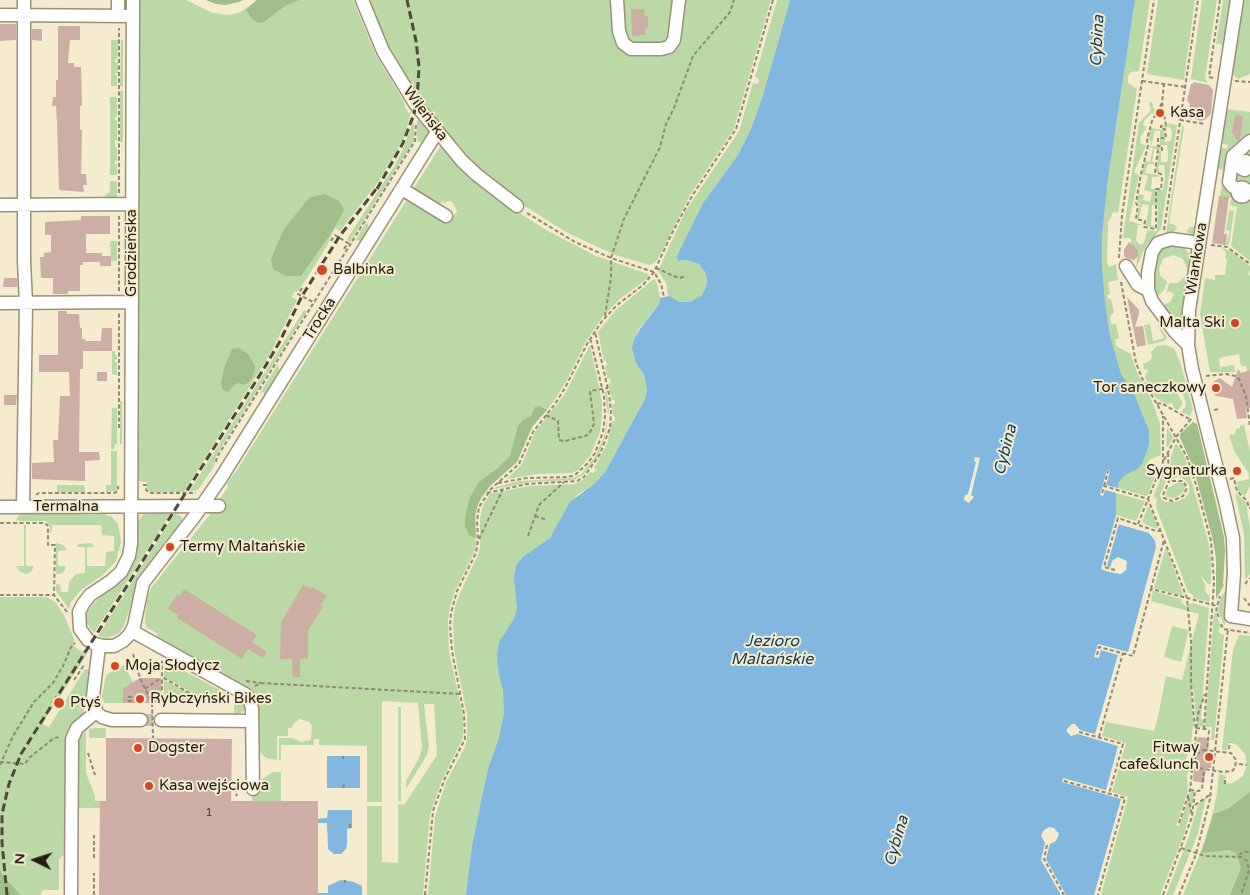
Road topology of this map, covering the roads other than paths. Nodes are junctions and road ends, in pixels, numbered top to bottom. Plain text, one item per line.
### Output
1 (24, 0) edge
2 (118, 0) edge
3 (133, 0) edge
4 (362, 0) edge
5 (617, 0) edge
6 (679, 0) edge
7 (1237, 0) edge
8 (0, 16) edge
9 (24, 16) junction
10 (118, 16) junction
11 (133, 16) junction
12 (437, 132) junction
13 (402, 189) junction
14 (132, 204) junction
15 (0, 205) edge
16 (24, 205) junction
17 (517, 206) road end
18 (446, 216) dead end
19 (1199, 243) junction
20 (1122, 267) road end
21 (1148, 290) junction
22 (132, 302) junction
23 (0, 303) edge
24 (26, 303) junction
25 (1188, 345) junction
26 (23, 503) junction
27 (202, 506) junction
28 (219, 506) dead end
29 (0, 507) edge
30 (132, 507) junction
31 (1250, 619) edge
32 (132, 631) junction
33 (99, 646) junction
34 (96, 712) junction
35 (141, 720) tunnel mouth
36 (161, 720) tunnel mouth
37 (252, 721) junction
38 (253, 788) dead end
39 (71, 895) edge

1 - 9 street
2 - 10 street
3 - 11 street, Grodzieńska
4 - 12 street, Wileńska
5 - 6 street
7 - 19 street, Wiankowa
8 - 9 street
9 - 10 street
9 - 16 street
10 - 11 street
11 - 14 street, Grodzieńska
12 - 13 street, Trocka
12 - 17 street, Wileńska
13 - 18 street
13 - 27 street, Trocka
14 - 16 street
14 - 22 street, Grodzieńska
15 - 16 street
16 - 24 street
19 - 21 street
19 - 25 street, Wiankowa
20 - 21 street
21 - 25 street
22 - 24 street
22 - 30 street, Grodzieńska
23 - 24 street
24 - 26 street
25 - 31 street, Wiankowa
26 - 29 street, Termalna
26 - 30 street, Termalna
27 - 28 street, Termalna
27 - 30 street, Termalna
27 - 32 street
30 - 33 street
32 - 33 street
32 - 37 street
33 - 34 street
34 - 35 street
34 - 39 street
36 - 37 street
37 - 38 street

